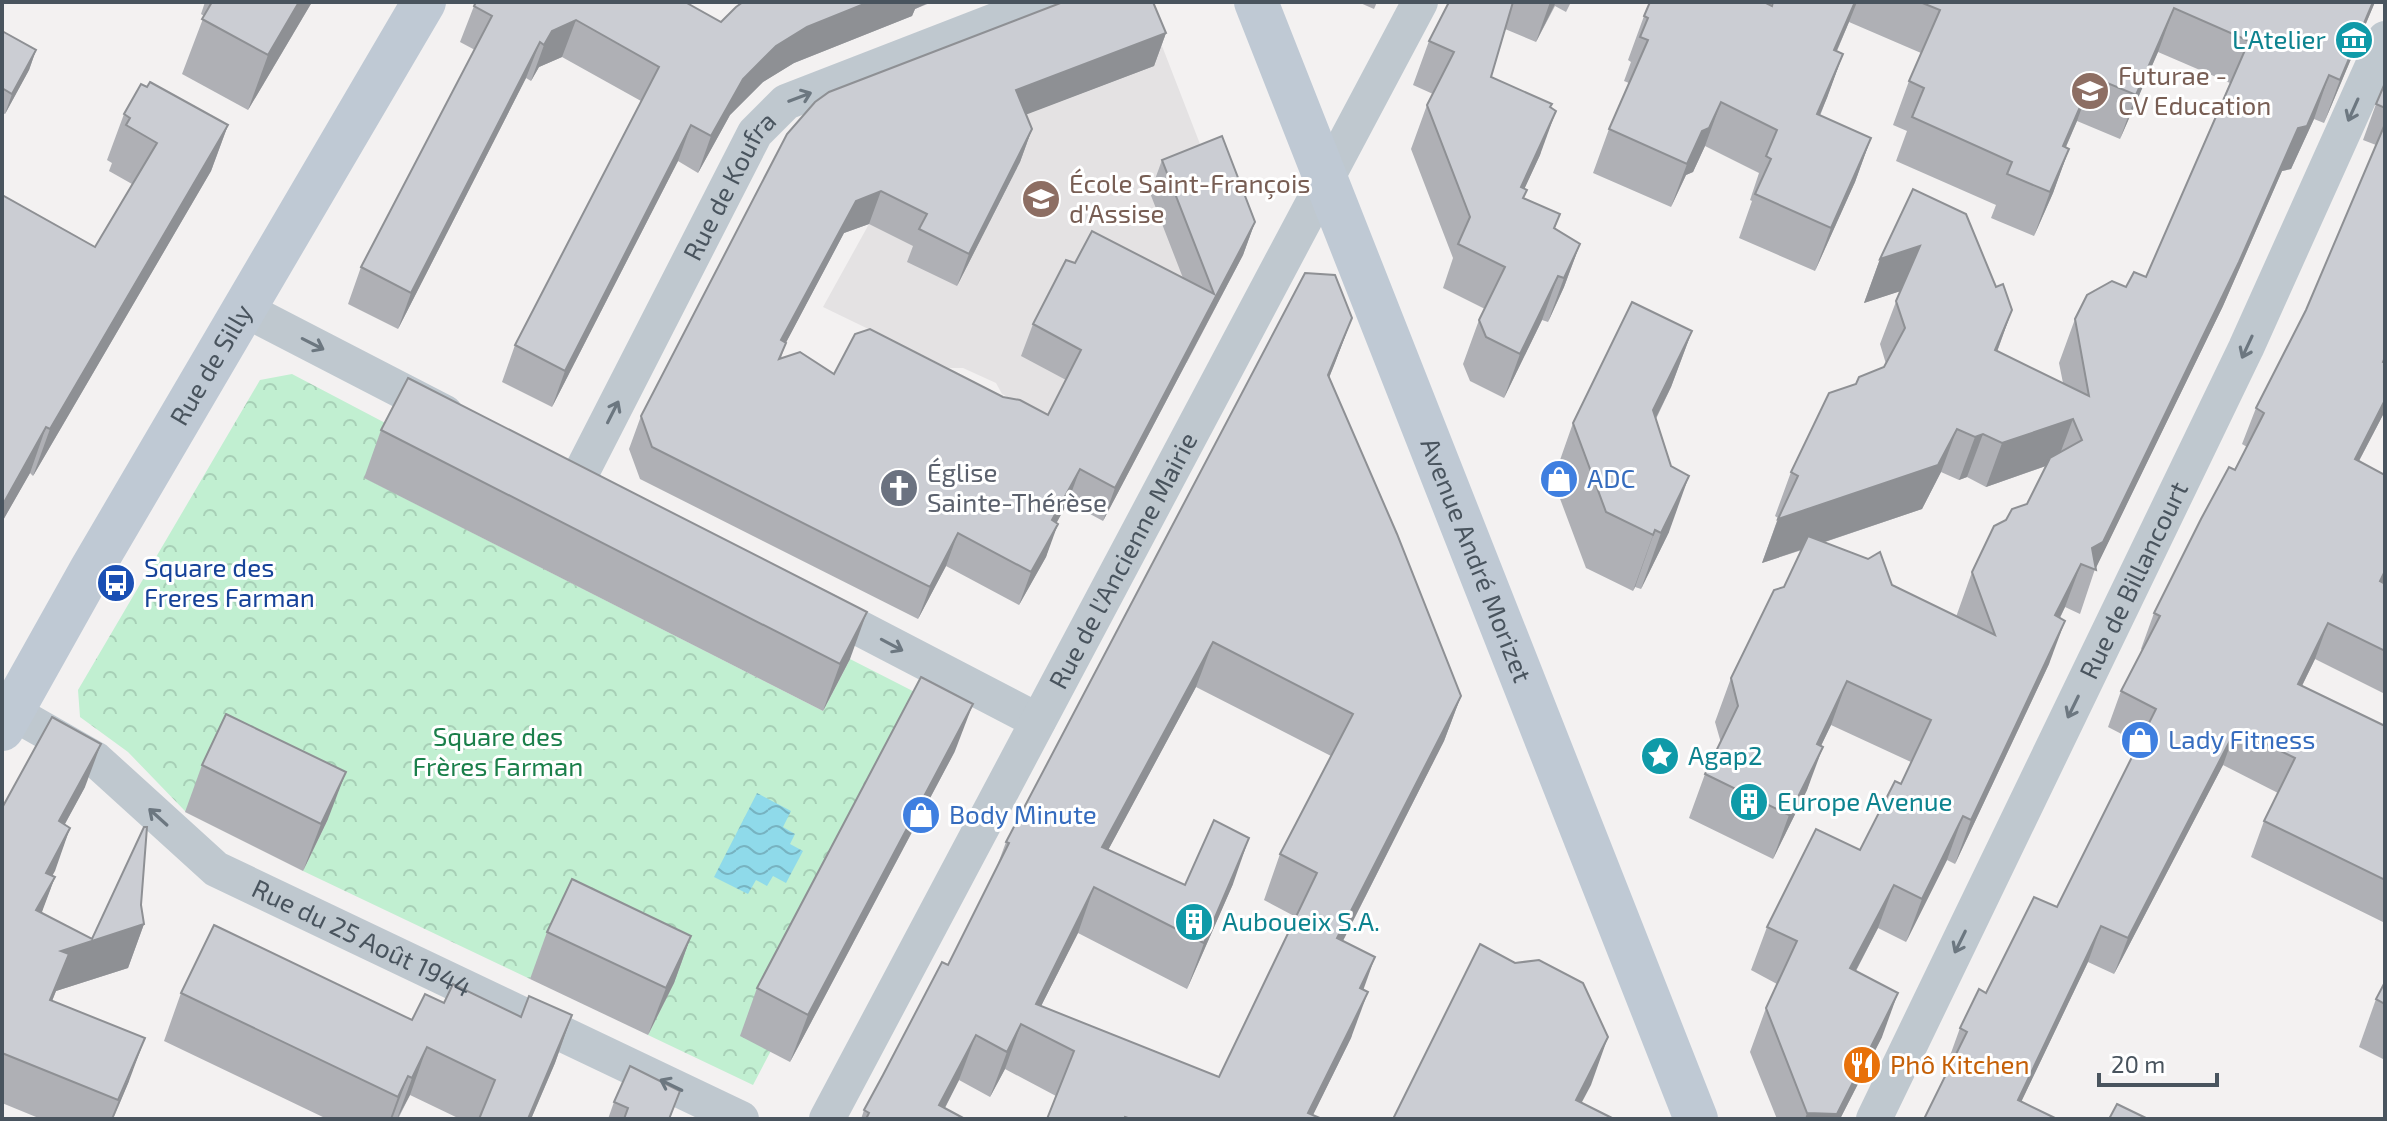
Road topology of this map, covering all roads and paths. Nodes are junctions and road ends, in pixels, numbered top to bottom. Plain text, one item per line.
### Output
1 (424, 2) edge
2 (1044, 2) edge
3 (1256, 2) edge
4 (1420, 2) edge
5 (2385, 39) edge
6 (1325, 180) junction
7 (244, 309) junction
8 (481, 432) edge
9 (609, 498) edge
10 (789, 592) edge
11 (7, 720) edge
12 (1038, 721) junction
13 (741, 1119) edge
14 (827, 1119) edge
15 (1696, 1119) edge
16 (1874, 1119) edge

1 - 7 main road, Rue de Silly
9 -> 2 street, Rue de Koufra
3 - 6 main road, Avenue André Morizet
4 - 6 street, Rue de l'Ancienne Mairie
5 -> 16 street, Rue de Billancourt
6 - 12 street, Rue de l'Ancienne Mairie
6 - 15 main road, Avenue André Morizet
7 -> 8 street
7 - 11 main road, Rue de Silly
10 -> 12 street
13 -> 11 street, Rue du 25 Août 1944
12 - 14 street, Rue de l'Ancienne Mairie

